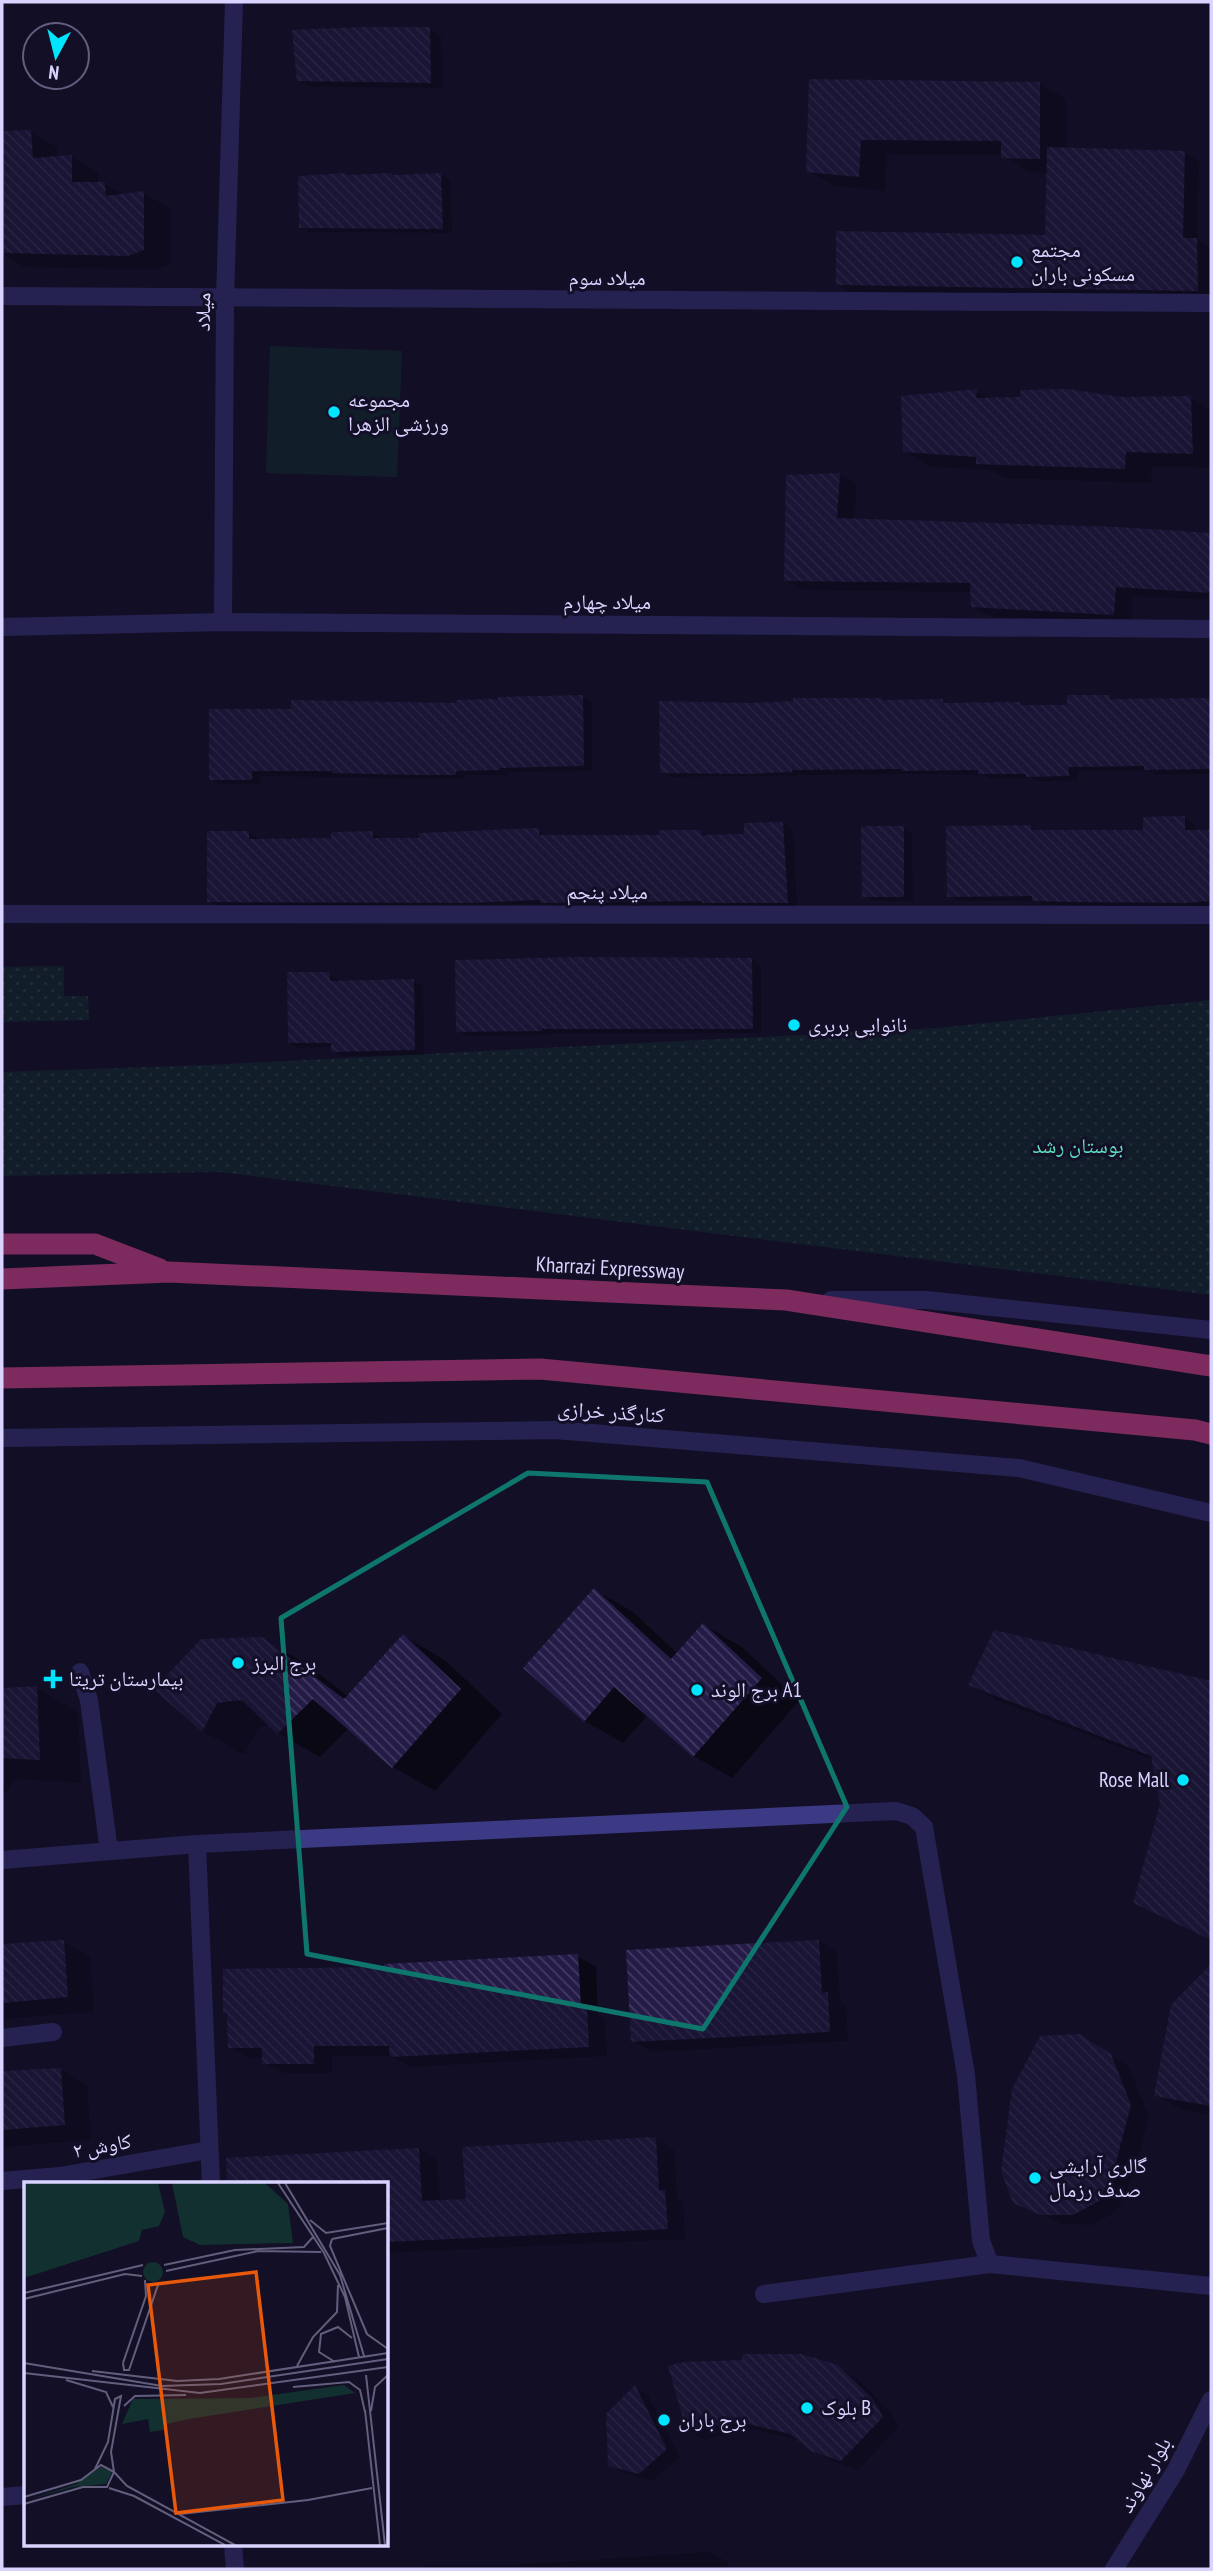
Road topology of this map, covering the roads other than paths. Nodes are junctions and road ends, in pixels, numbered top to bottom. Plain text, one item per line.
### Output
1 (234, 2) edge
2 (2, 296) edge
3 (225, 299) junction
4 (1211, 303) edge
5 (223, 622) junction
6 (2, 626) edge
7 (1211, 629) edge
8 (2, 914) edge
9 (1211, 915) edge
10 (2, 1244) edge
11 (169, 1272) junction
12 (2, 1279) edge
13 (786, 1300) junction
14 (1211, 1330) edge
15 (1211, 1366) edge
16 (2, 1378) edge
17 (1211, 1434) edge
18 (2, 1438) edge
19 (1211, 1513) edge
20 (80, 1672) dead end
21 (197, 1844) junction
22 (109, 1851) junction
23 (2, 1860) edge
24 (53, 2032) dead end
25 (2, 2038) edge
26 (209, 2150) junction
27 (2, 2181) edge
28 (211, 2182) edge
29 (990, 2264) junction
30 (1211, 2286) edge
31 (764, 2294) dead end
32 (1211, 2400) edge
33 (24, 2495) edge
34 (2, 2497) edge
35 (233, 2546) edge
36 (235, 2569) edge
37 (1114, 2569) edge

1 - 3 street, میلاد
2 - 3 street, میلاد سوم
3 - 4 street, میلاد سوم
3 - 5 street, میلاد
5 - 6 street, میلاد چهارم
5 - 7 street, میلاد چهارم
8 - 9 street, میلاد پنجم
10 - 11 highway
11 - 12 highway, Kharrazi Expressway
11 - 13 highway, Kharrazi Expressway
13 - 14 street
13 - 15 highway, Kharrazi Expressway
16 - 17 highway
18 - 19 street, کنارگذر خرازی
20 - 22 street
21 - 22 street
21 - 26 street
21 - 29 street
22 - 23 street
24 - 25 street
26 - 27 street, کاوش ۲
26 - 28 street
29 - 30 street
29 - 31 street
32 - 37 street, بلوار نهاوند
33 - 34 street
35 - 36 street

